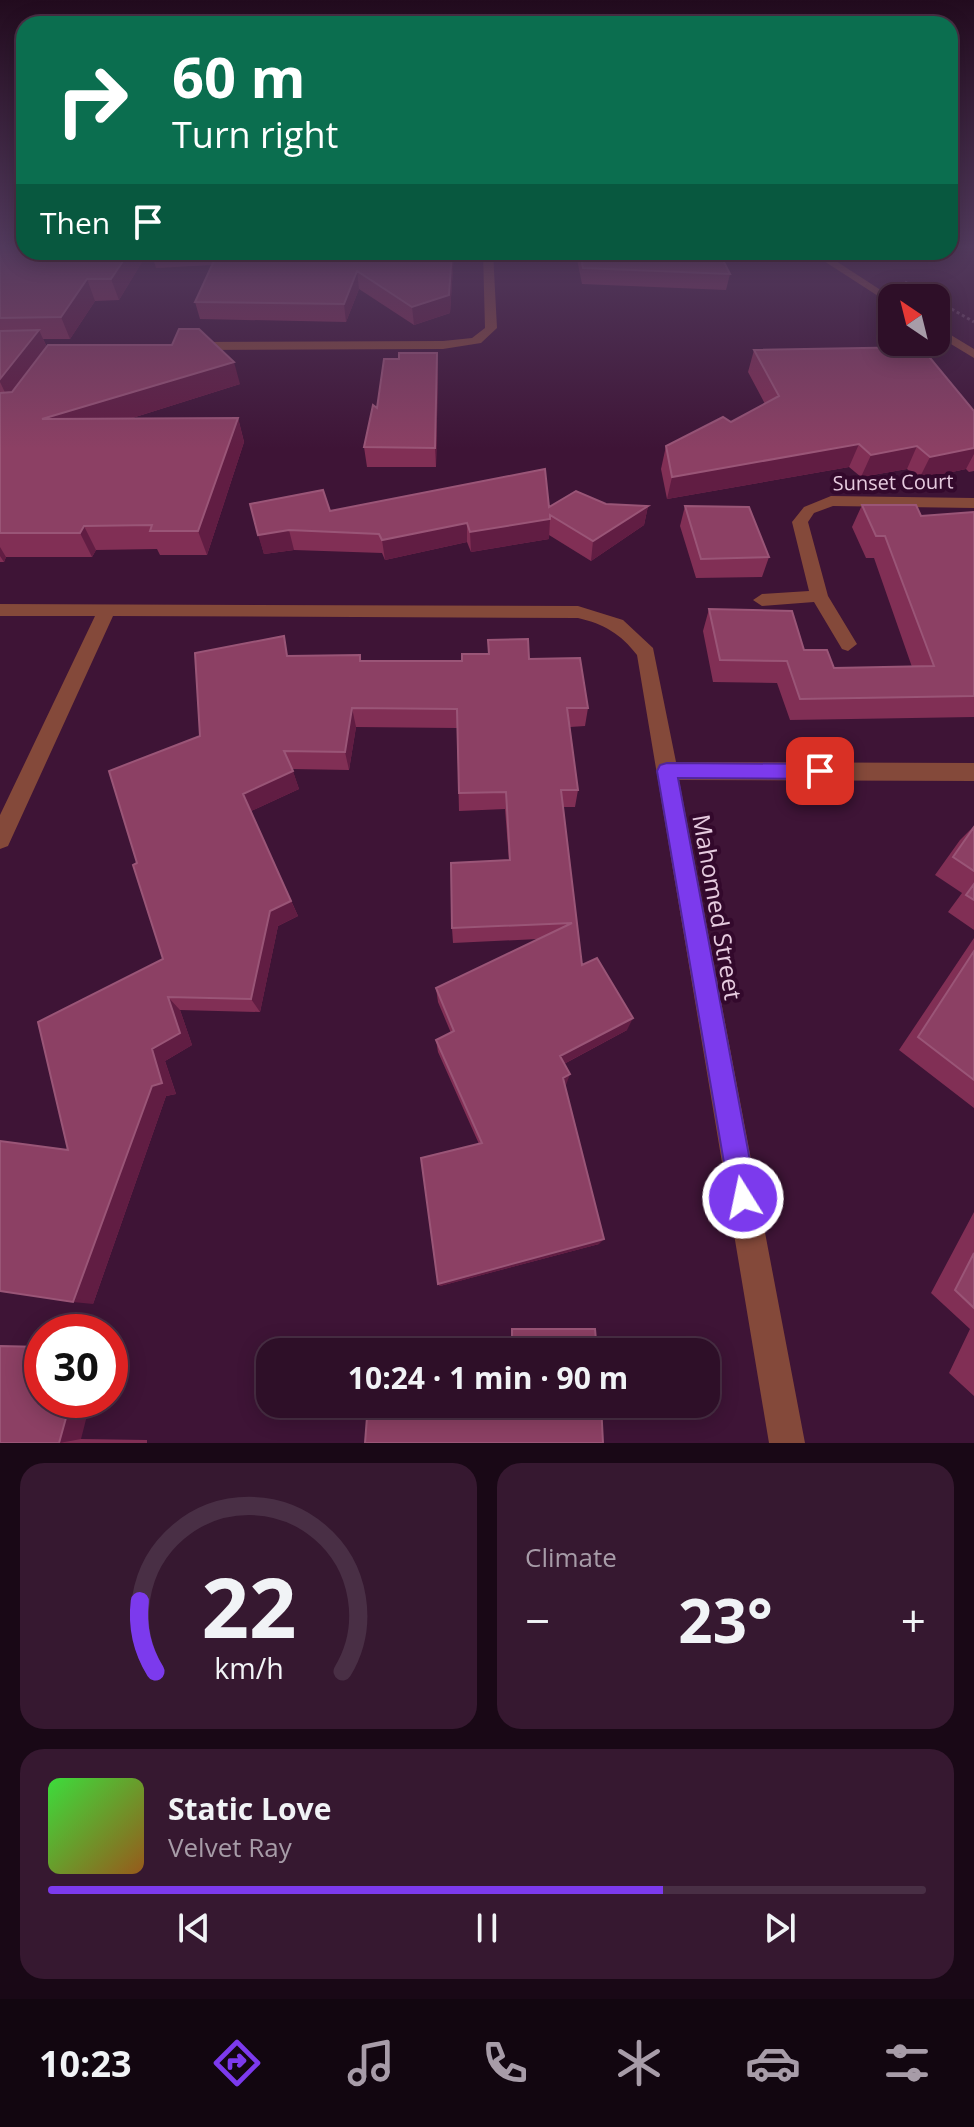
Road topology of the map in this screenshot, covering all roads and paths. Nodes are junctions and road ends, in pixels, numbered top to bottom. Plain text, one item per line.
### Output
1 (490, 314) edge
2 (950, 339) edge
3 (179, 346) edge
4 (974, 354) edge
5 (974, 503) edge
6 (819, 596) junction
7 (762, 600) dead end
8 (0, 610) edge
9 (107, 610) junction
10 (848, 644) dead end
11 (667, 771) junction
12 (974, 772) edge
13 (0, 839) edge
14 (787, 1443) edge

1 - 3 street
2 - 4 street
5 - 6 street, Sunset Court
6 - 7 street
6 - 10 street, Sunset Court
8 - 9 street, Mahomed Street
9 - 11 street, Mahomed Street
9 - 13 street
11 - 12 street
11 - 14 street, Mahomed Street

